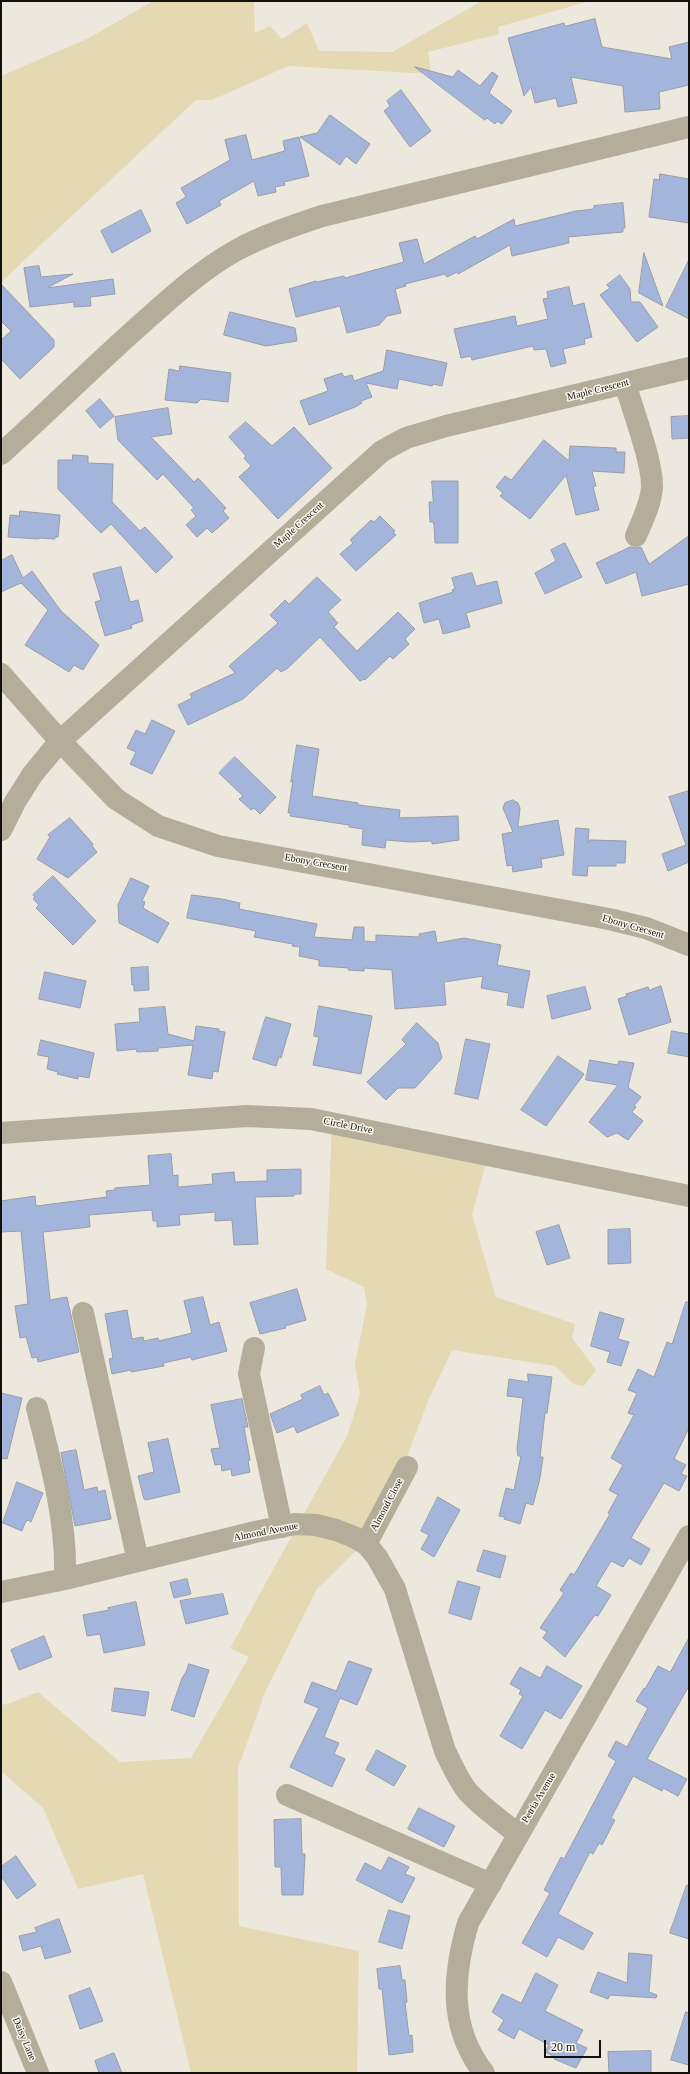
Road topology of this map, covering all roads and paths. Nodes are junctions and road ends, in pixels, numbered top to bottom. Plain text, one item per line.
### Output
1 (689, 127) edge
2 (689, 368) edge
3 (625, 383) junction
4 (1, 454) edge
5 (636, 536) dead end
6 (1, 674) edge
7 (60, 741) junction
8 (1, 830) edge
9 (689, 945) edge
10 (1, 1131) edge
11 (689, 1196) edge
12 (84, 1313) dead end
13 (254, 1348) dead end
14 (37, 1408) dead end
15 (407, 1467) dead end
16 (282, 1527) junction
17 (689, 1536) edge
18 (366, 1544) junction
19 (138, 1561) junction
20 (65, 1579) junction
21 (1, 1592) edge
22 (287, 1795) dead end
23 (518, 1834) junction
24 (491, 1884) junction
25 (1, 1982) edge
26 (38, 2073) edge
27 (484, 2073) edge

1 - 4 street
2 - 3 street, Maple Crescent
3 - 5 street
3 - 7 street, Maple Crescent
6 - 7 street, Ebony Crecsent
7 - 8 street, Maple Crescent
7 - 9 street, Ebony Crecsent
10 - 11 street, Circle Drive
12 - 19 street
13 - 16 street
14 - 20 street
15 - 18 street, Almond Close
16 - 18 street, Almond Avenue
16 - 19 street, Almond Avenue
17 - 23 street, Petria Avenue
18 - 23 street, Almond Avenue
19 - 20 street, Almond Avenue
20 - 21 street, Almond Avenue
22 - 24 street
23 - 24 street, Petria Avenue
24 - 27 street, Petria Avenue
25 - 26 street, Daisy Lane

